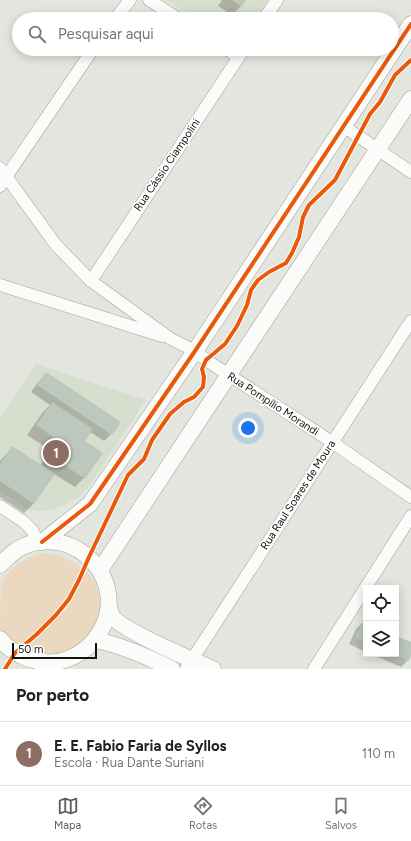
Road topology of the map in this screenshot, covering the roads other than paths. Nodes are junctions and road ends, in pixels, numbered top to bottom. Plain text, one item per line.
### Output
1 (130, 0) edge
2 (149, 0) edge
3 (277, 0) edge
4 (121, 12) edge
5 (168, 12) edge
6 (269, 12) edge
7 (411, 24) edge
8 (399, 42) edge
9 (88, 56) edge
10 (239, 56) edge
11 (390, 56) edge
12 (411, 99) edge
13 (343, 126) junction
14 (378, 149) junction
15 (411, 172) edge
16 (2, 177) edge
17 (90, 281) junction
18 (0, 285) edge
19 (411, 321) edge
20 (171, 339) junction
21 (195, 351) junction
22 (228, 375) junction
23 (332, 442) junction
24 (411, 497) edge
25 (0, 506) edge
26 (411, 516) edge
27 (40, 542) junction
28 (0, 565) edge
29 (100, 570) junction
30 (109, 607) junction
31 (0, 640) edge
32 (95, 640) junction
33 (36, 665) edge
34 (189, 665) edge
35 (172, 669) edge
36 (213, 669) edge
37 (314, 669) edge

1 - 4 street
2 - 5 street
3 - 6 street
7 - 8 street
9 - 16 street
10 - 17 street, Rua Cássio Ciampolini
11 - 13 street
12 - 14 street
13 - 14 street
13 - 21 street
14 - 15 street
14 - 22 street
16 - 17 street
17 - 20 street
18 - 20 street
19 - 23 street, Rua Raul Soares de Moura
20 - 21 street, Rua Pompílio Morandi
21 - 22 street, Rua Pompílio Morandi
21 - 27 street
22 - 23 street, Rua Pompílio Morandi
22 - 29 street
23 - 24 street, Rua Pompílio Morandi
23 - 34 street, Rua Raul Soares de Moura
25 - 27 street
26 - 37 street
27 - 28 street
27 - 29 street
29 - 30 street
30 - 32 street
30 - 34 street
31 - 33 street
32 - 33 street
32 - 35 street
34 - 36 street

